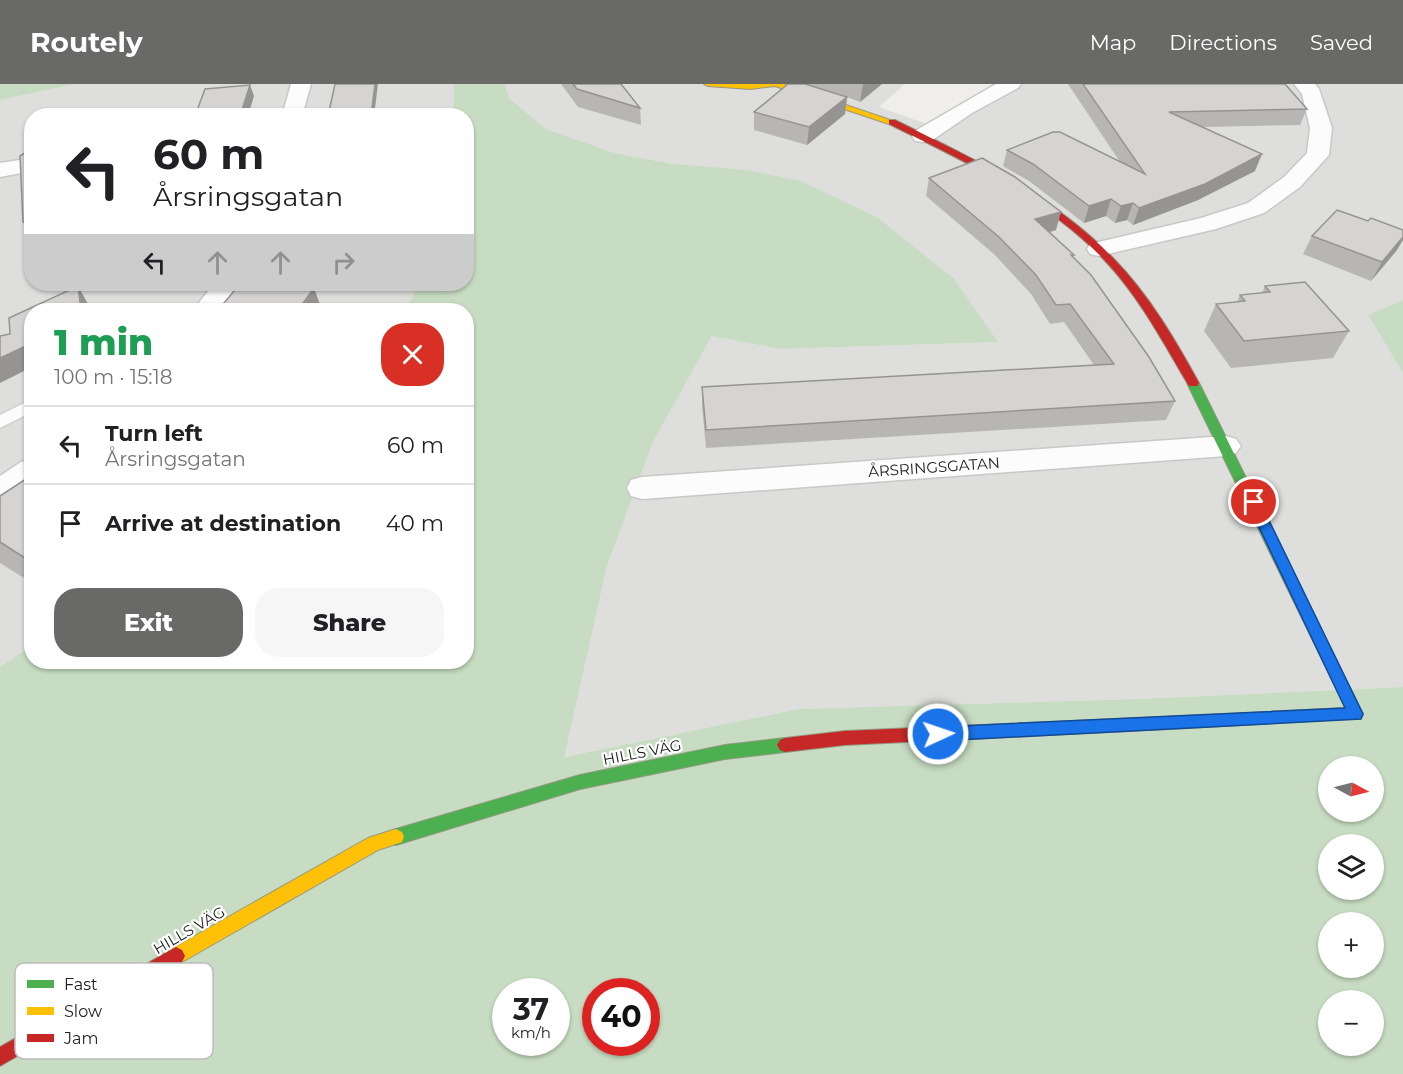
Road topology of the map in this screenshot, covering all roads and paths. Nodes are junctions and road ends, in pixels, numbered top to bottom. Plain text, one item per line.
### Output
1 (301, 84) edge
2 (708, 84) edge
3 (776, 84) edge
4 (1011, 84) edge
5 (1304, 84) edge
6 (294, 108) edge
7 (923, 136) junction
8 (24, 166) edge
9 (0, 170) edge
10 (1099, 249) junction
11 (221, 291) edge
12 (212, 303) edge
13 (24, 408) edge
14 (0, 422) edge
15 (1226, 446) junction
16 (24, 474) edge
17 (642, 488) dead end
18 (0, 491) edge
19 (164, 963) edge
20 (15, 1048) edge
21 (0, 1057) edge

1 - 6 street
2 - 3 street
3 - 7 street
4 - 7 street
5 - 10 street
7 - 10 street
8 - 9 street
10 - 15 street
11 - 12 street
13 - 14 lane
15 - 17 street, ÅRSRINGSGATAN
15 - 19 street, HILLS VÄG
16 - 18 street
20 - 21 street, HILLS VÄG

